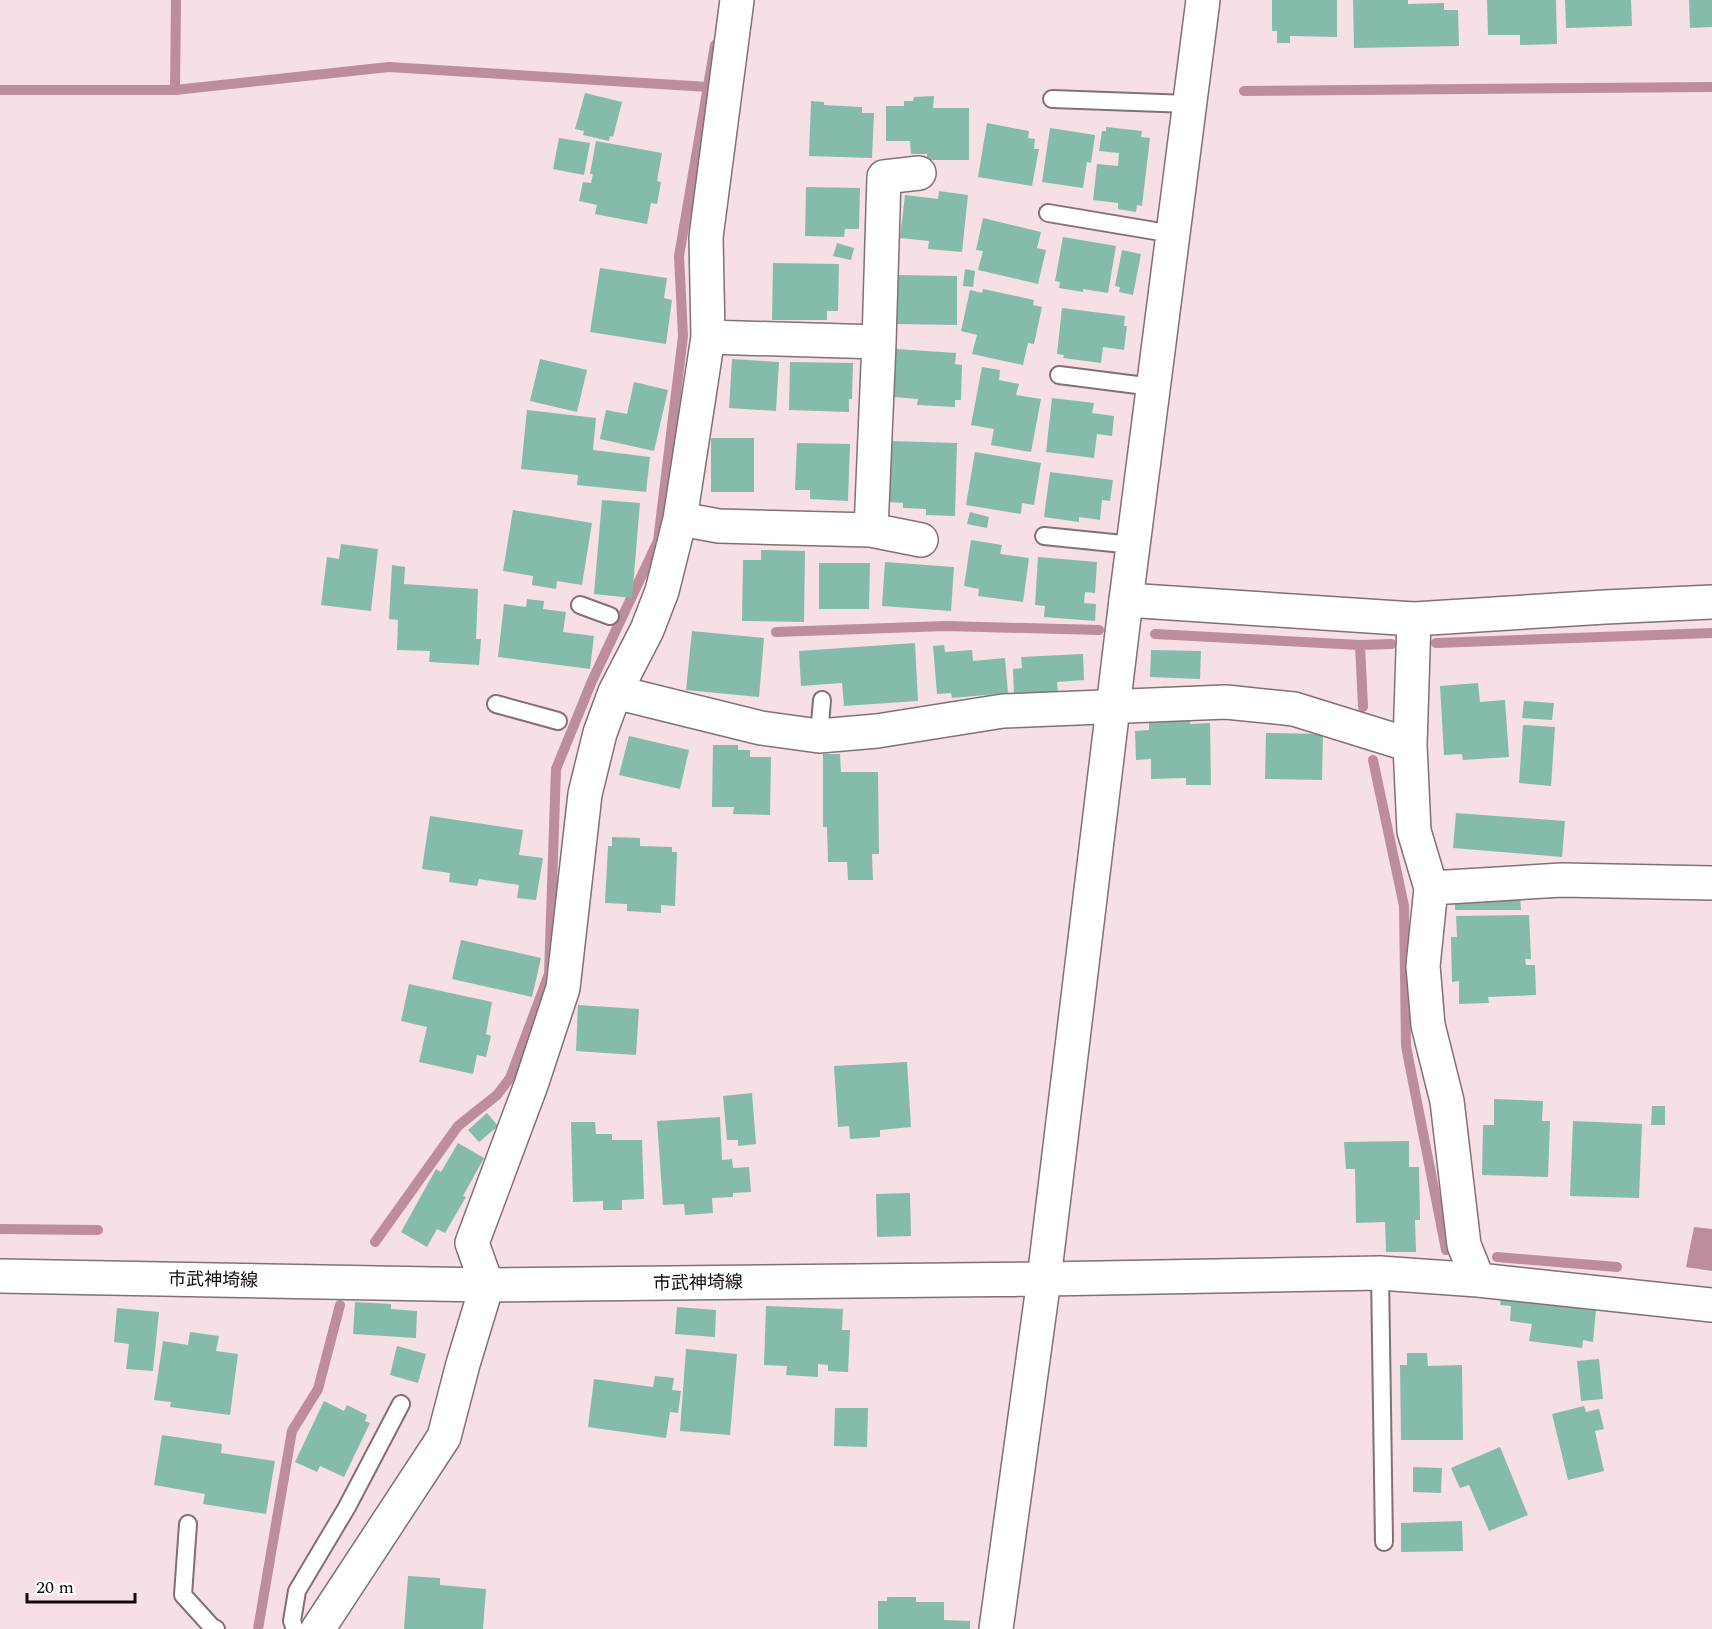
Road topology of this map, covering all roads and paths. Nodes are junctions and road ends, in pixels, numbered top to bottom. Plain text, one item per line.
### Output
1 (737, 0) edge
2 (1203, 0) edge
3 (1052, 99) dead end
4 (1189, 104) junction
5 (919, 173) dead end
6 (1048, 213) dead end
7 (1173, 234) junction
8 (708, 337) junction
9 (879, 342) junction
10 (1059, 375) dead end
11 (1153, 387) junction
12 (680, 519) junction
13 (871, 530) junction
14 (1044, 536) dead end
15 (921, 540) dead end
16 (1133, 545) junction
17 (1126, 600) junction
18 (1712, 602) edge
19 (580, 604) dead end
20 (610, 616) dead end
21 (1414, 619) junction
22 (615, 692) junction
23 (822, 700) dead end
24 (496, 704) dead end
25 (1113, 707) junction
26 (558, 721) dead end
27 (819, 736) junction
28 (1410, 745) junction
29 (1712, 883) edge
30 (1431, 888) junction
31 (1380, 1273) junction
32 (0, 1276) edge
33 (1044, 1279) junction
34 (1478, 1280) junction
35 (487, 1285) junction
36 (1712, 1305) edge
37 (401, 1404) dead end
38 (188, 1524) dead end
39 (1384, 1542) dead end
40 (216, 1629) edge
41 (295, 1629) edge
42 (318, 1629) edge
43 (996, 1629) edge

1 - 8 street
2 - 4 street
3 - 4 lane
4 - 7 street
5 - 9 street
6 - 7 lane
7 - 11 street
8 - 9 street
8 - 12 street
9 - 13 street
10 - 11 lane
11 - 16 street
12 - 13 street
12 - 22 street
13 - 15 street
14 - 16 lane
16 - 17 street
17 - 21 street
17 - 25 street
18 - 21 street
19 - 20 lane
21 - 28 street
22 - 27 street
22 - 35 street
23 - 27 lane
24 - 26 lane
25 - 27 street
25 - 28 street
25 - 33 street
28 - 30 street
29 - 30 street
30 - 34 street
31 - 33 street, 市武神埼線
31 - 34 street, 市武神埼線
31 - 39 lane
32 - 35 street, 市武神埼線
33 - 35 street, 市武神埼線
33 - 43 street
34 - 36 street, 市武神埼線
35 - 42 street
37 - 41 lane
38 - 40 lane

